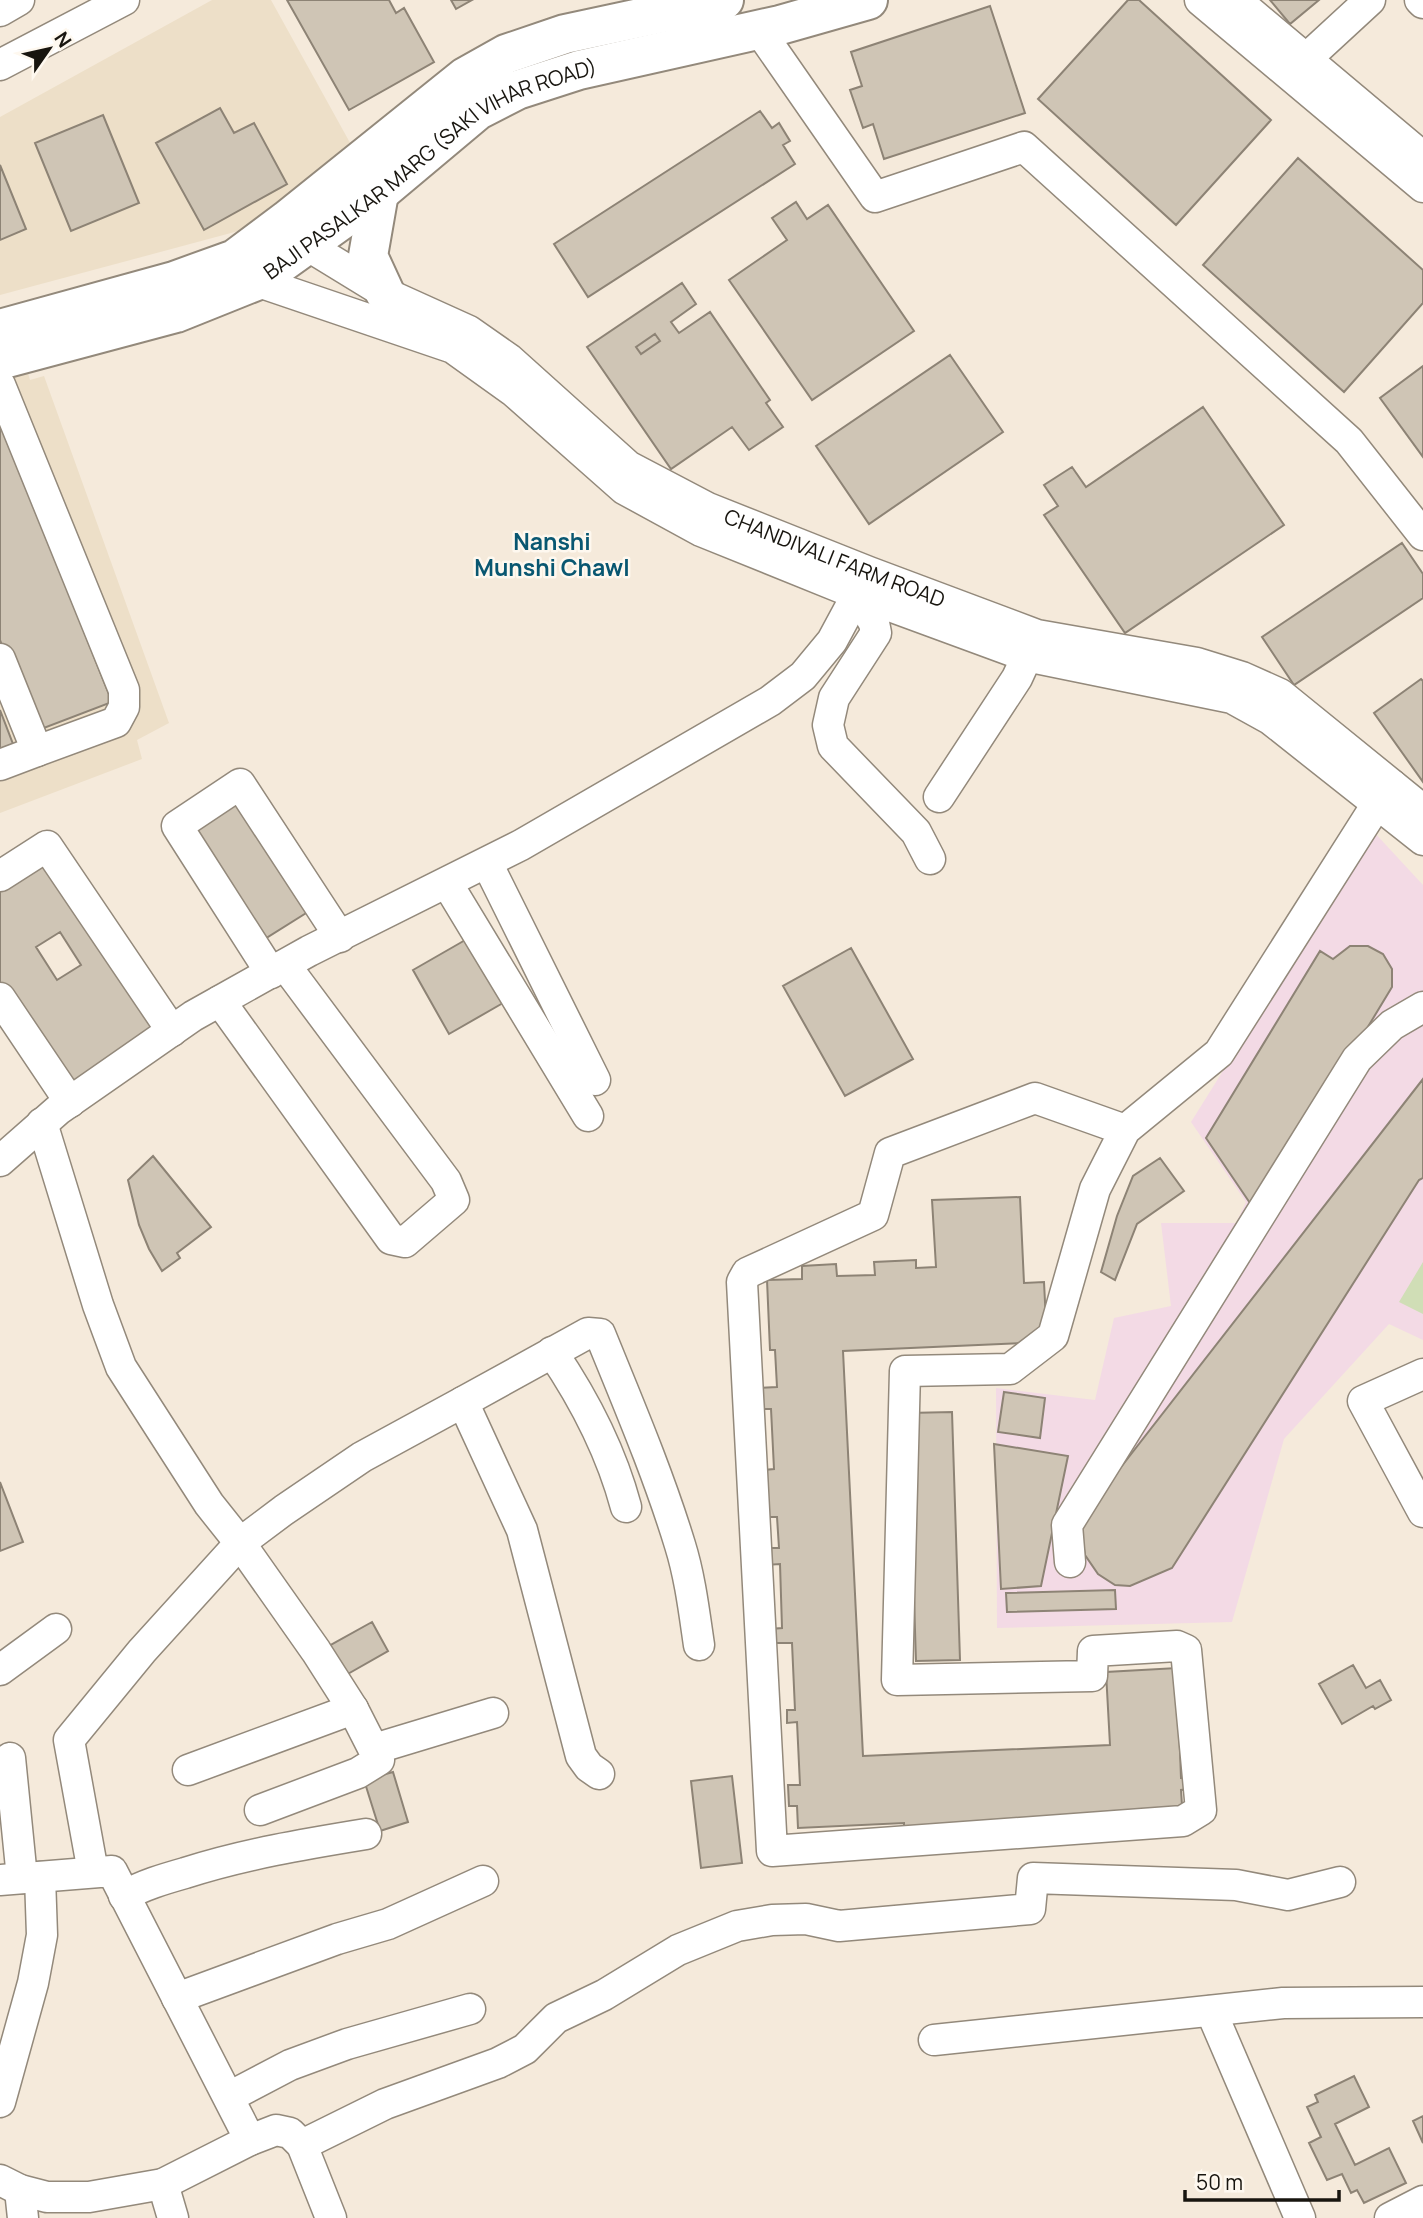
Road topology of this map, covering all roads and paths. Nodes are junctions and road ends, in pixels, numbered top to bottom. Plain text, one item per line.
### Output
1 (19, 0) edge
2 (124, 0) edge
3 (724, 0) edge
4 (868, 0) edge
5 (1200, 0) edge
6 (1236, 0) edge
7 (1370, 0) edge
8 (0, 11) edge
9 (771, 18) edge
10 (0, 65) edge
11 (1311, 70) junction
12 (1423, 157) edge
13 (1423, 187) edge
14 (379, 193) junction
15 (296, 232) junction
16 (245, 270) junction
17 (385, 293) junction
18 (0, 329) edge
19 (0, 360) edge
20 (0, 385) edge
21 (589, 444) junction
22 (1423, 535) edge
23 (863, 583) junction
24 (1032, 646) junction
25 (0, 659) edge
26 (37, 751) junction
27 (0, 765) edge
28 (1385, 795) junction
29 (939, 797) dead end
30 (1423, 810) edge
31 (1423, 840) edge
32 (930, 859) dead end
33 (487, 863) junction
34 (0, 876) edge
35 (447, 883) junction
36 (340, 937) junction
37 (278, 969) junction
38 (0, 998) edge
39 (220, 1001) junction
40 (1423, 1007) edge
41 (172, 1031) junction
42 (595, 1080) dead end
43 (70, 1102) junction
44 (588, 1116) dead end
45 (42, 1124) junction
46 (1125, 1130) junction
47 (0, 1161) edge
48 (552, 1352) junction
49 (1423, 1374) edge
50 (463, 1402) junction
51 (626, 1507) dead end
52 (1423, 1512) edge
53 (240, 1543) junction
54 (1070, 1562) dead end
55 (56, 1629) dead end
56 (699, 1645) dead end
57 (0, 1670) edge
58 (353, 1709) junction
59 (493, 1713) dead end
60 (374, 1749) junction
61 (9, 1758) dead end
62 (188, 1770) dead end
63 (599, 1774) dead end
64 (260, 1810) dead end
65 (366, 1834) dead end
66 (93, 1872) junction
67 (21, 1878) edge
68 (483, 1881) dead end
69 (1340, 1882) dead end
70 (124, 1896) junction
71 (177, 1998) junction
72 (1423, 2002) edge
73 (470, 2008) dead end
74 (1211, 2011) junction
75 (934, 2040) dead end
76 (229, 2097) junction
77 (0, 2102) edge
78 (250, 2140) junction
79 (302, 2145) junction
80 (163, 2184) junction
81 (15, 2196) edge
82 (1423, 2201) edge
83 (173, 2218) edge
84 (331, 2218) edge
85 (1300, 2218) edge
86 (1390, 2218) edge

1 - 8 street
2 - 10 street
3 - 15 main road, BAJI PASALKAR MARG (SAKI VIHAR ROAD)
4 - 9 main road, BAJI PASALKAR MARG (SAKI VIHAR ROAD)
5 - 11 street
6 - 11 street
7 - 11 street
9 - 14 main road, BAJI PASALKAR MARG (SAKI VIHAR ROAD)
9 - 22 street
11 - 12 street
11 - 13 street
14 - 15 main road, BAJI PASALKAR MARG (SAKI VIHAR ROAD)
14 - 17 main road
15 - 16 main road, BAJI PASALKAR MARG (SAKI VIHAR ROAD)
15 - 17 street
16 - 18 main road, BAJI PASALKAR MARG (SAKI VIHAR ROAD)
16 - 19 main road, BAJI PASALKAR MARG (SAKI VIHAR ROAD)
16 - 21 street
17 - 21 street
20 - 26 street
21 - 23 street
23 - 24 street
23 - 32 street
23 - 33 street
24 - 28 street
24 - 29 street
25 - 26 street
26 - 27 street
28 - 30 street
28 - 31 street
28 - 46 street
33 - 35 street
33 - 42 street
34 - 41 street
35 - 36 street
35 - 44 street
36 - 37 street
36 - 37 street
37 - 39 street
37 - 39 street
38 - 43 street
39 - 41 street
40 - 54 street
41 - 43 street
43 - 45 street
45 - 47 street
45 - 53 street
46 - 46 street
48 - 50 street
48 - 51 street
48 - 56 street
49 - 52 street
50 - 53 street
50 - 63 street
53 - 58 street
53 - 66 street
55 - 57 street
58 - 60 street
58 - 62 street
59 - 60 street
60 - 64 street
61 - 67 street
65 - 70 street
66 - 67 street
66 - 70 street
67 - 77 street
68 - 71 street
69 - 79 street
70 - 71 street
71 - 76 street
72 - 74 street
73 - 76 street
74 - 75 street
74 - 85 street
76 - 78 street
78 - 79 street
78 - 80 street
79 - 84 street
80 - 81 street
80 - 83 street
82 - 86 street

